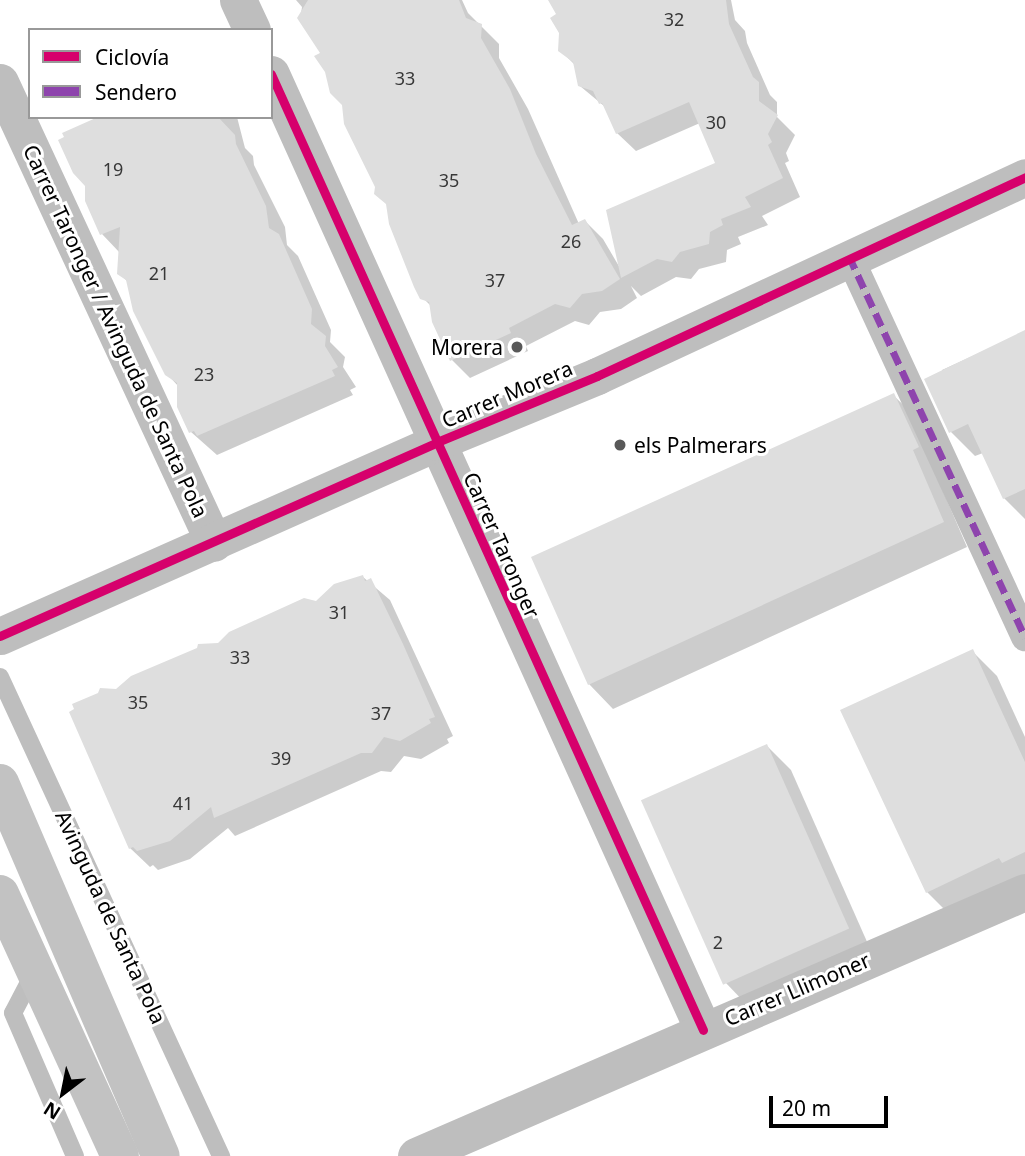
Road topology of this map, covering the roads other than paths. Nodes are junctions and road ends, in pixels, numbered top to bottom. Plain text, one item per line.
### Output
1 (238, 0) edge
2 (251, 28) edge
3 (273, 78) edge
4 (0, 82) edge
5 (1025, 177) edge
6 (849, 256) junction
7 (436, 442) junction
8 (214, 543) junction
9 (0, 636) edge
10 (1025, 637) edge
11 (0, 677) edge
12 (0, 783) edge
13 (1025, 892) edge
14 (0, 894) edge
15 (35, 971) junction
16 (703, 1030) junction
17 (75, 1156) edge
18 (120, 1156) edge
19 (161, 1156) edge
20 (221, 1156) edge
21 (416, 1156) edge

1 - 2 street
3 - 7 street, Carrer Taronger
4 - 8 street, Carrer Taronger / Avinguda de Santa Pola
5 - 6 street, Carrer Morera
6 - 7 street, Carrer Morera
6 - 10 street
7 - 8 street, Carrer Morera
7 - 16 street, Carrer Taronger
8 - 9 street, Carrer Morera
11 - 20 lane, Avinguda de Santa Pola
12 - 19 main road
13 - 16 street, Carrer Llimoner
14 - 15 main road
15 - 17 lane
15 - 18 main road
16 - 21 street, Carrer Llimoner

